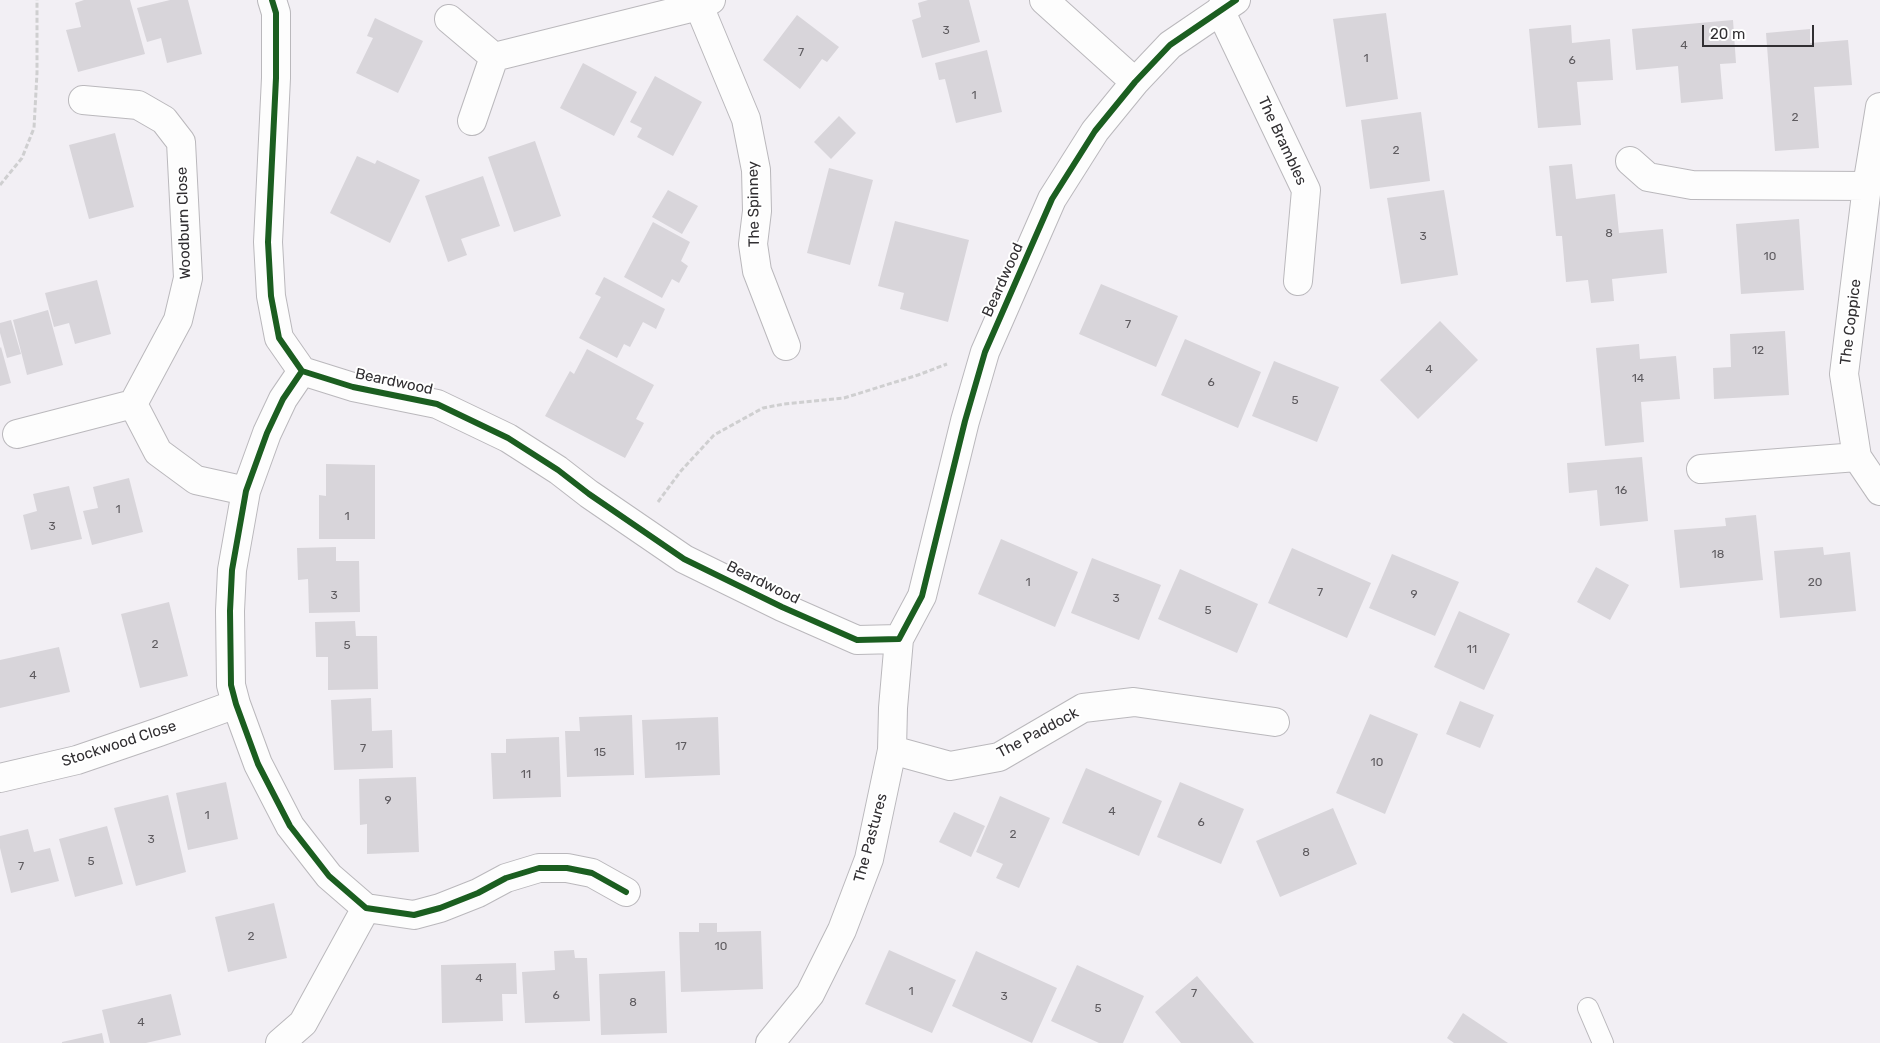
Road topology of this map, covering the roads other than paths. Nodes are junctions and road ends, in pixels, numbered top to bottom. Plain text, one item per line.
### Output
1 (272, 0) edge
2 (1044, 0) edge
3 (705, 3) edge
4 (1228, 5) edge
5 (449, 19) dead end
6 (494, 57) junction
7 (1135, 82) junction
8 (83, 100) dead end
9 (1880, 107) edge
10 (472, 121) dead end
11 (1630, 161) dead end
12 (1867, 186) junction
13 (1298, 281) dead end
14 (786, 346) dead end
15 (302, 371) junction
16 (133, 404) junction
17 (17, 434) dead end
18 (1857, 457) junction
19 (1701, 469) dead end
20 (246, 491) junction
21 (1880, 491) edge
22 (899, 639) junction
23 (236, 704) junction
24 (1275, 722) dead end
25 (892, 750) junction
26 (0, 778) edge
27 (626, 892) dead end
28 (366, 908) junction
29 (1588, 1008) dead end
30 (781, 1040) edge
31 (280, 1043) edge
32 (1603, 1043) edge

1 - 15 street
2 - 7 street
3 - 6 street, The Spinney
3 - 14 street, The Spinney
4 - 7 street, Beardwood
4 - 13 street, The Brambles
5 - 6 street
6 - 10 street
7 - 22 street, Beardwood
8 - 16 street, Woodburn Close
9 - 12 street, The Coppice
11 - 12 street
12 - 18 street, The Coppice
15 - 20 street
15 - 22 street, Beardwood
16 - 17 street
16 - 20 street
18 - 19 street
18 - 21 street, The Coppice
20 - 23 street
22 - 25 street, The Pastures
23 - 26 street, Stockwood Close
23 - 28 street
24 - 25 street, The Paddock
25 - 30 street, The Pastures
27 - 28 street
28 - 31 street
29 - 32 lane

